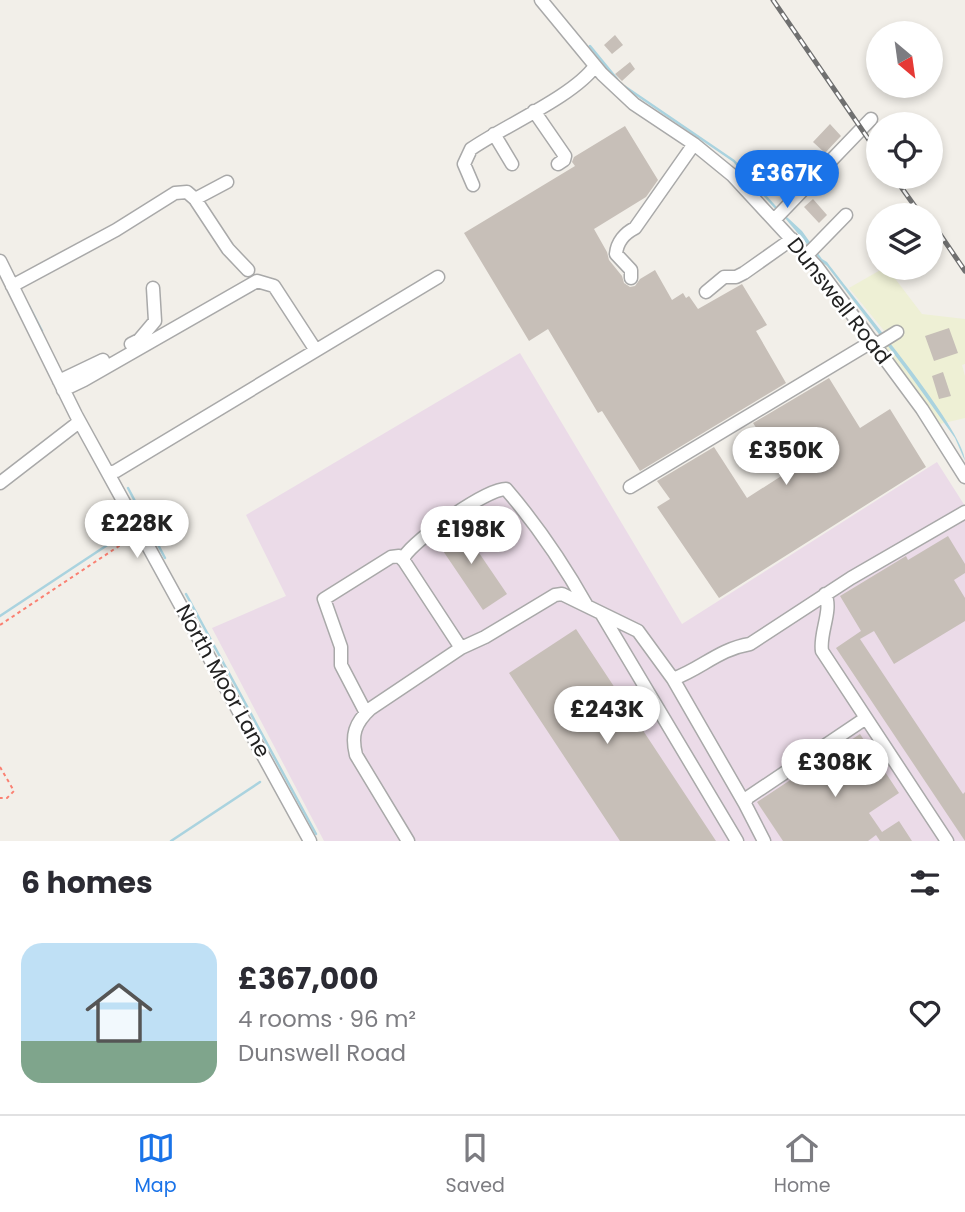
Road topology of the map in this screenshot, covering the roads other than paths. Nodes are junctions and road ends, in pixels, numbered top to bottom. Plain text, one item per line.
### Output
1 (541, 0) edge
2 (595, 66) junction
3 (534, 111) junction
4 (866, 124) edge
5 (494, 134) junction
6 (694, 144) junction
7 (512, 164) dead end
8 (558, 164) dead end
9 (227, 182) dead end
10 (473, 185) dead end
11 (195, 199) junction
12 (778, 215) junction
13 (846, 215) dead end
14 (792, 239) junction
15 (811, 251) junction
16 (0, 261) edge
17 (248, 270) dead end
18 (438, 276) dead end
19 (631, 278) dead end
20 (12, 286) junction
21 (153, 288) dead end
22 (706, 292) dead end
23 (883, 339) junction
24 (315, 349) junction
25 (61, 385) junction
26 (79, 422) junction
27 (108, 473) junction
28 (965, 477) edge
29 (0, 482) edge
30 (630, 487) dead end
31 (965, 512) edge
32 (404, 561) junction
33 (825, 594) junction
34 (587, 606) junction
35 (601, 613) junction
36 (461, 648) junction
37 (673, 679) junction
38 (366, 713) junction
39 (866, 718) junction
40 (745, 804) junction
41 (310, 841) edge
42 (408, 841) edge
43 (737, 841) edge
44 (764, 841) edge
45 (947, 841) edge

1 - 2 street, Dunswell Road
2 - 3 street
2 - 6 street, Dunswell Road
3 - 5 street
3 - 8 street
4 - 12 street
5 - 7 street
5 - 10 street
6 - 12 street, Dunswell Road
6 - 19 street
9 - 11 street
11 - 17 street
11 - 20 street
12 - 14 street, Dunswell Road
13 - 15 street
14 - 15 street, Dunswell Road
14 - 22 street
15 - 23 street, Dunswell Road
16 - 20 street, North Moor Lane
18 - 24 street
20 - 25 street, North Moor Lane
21 - 25 street
23 - 28 street, Dunswell Road
23 - 30 street
24 - 25 street
24 - 27 street
25 - 26 street, North Moor Lane
26 - 27 street, North Moor Lane
26 - 29 street
27 - 41 street, North Moor Lane
31 - 33 street
32 - 34 street
32 - 36 street
32 - 38 street
33 - 37 street
33 - 39 street
34 - 35 street
34 - 36 street
35 - 37 street
35 - 43 street
36 - 38 street
37 - 40 street
38 - 42 street
39 - 40 street
39 - 45 street
40 - 44 street

